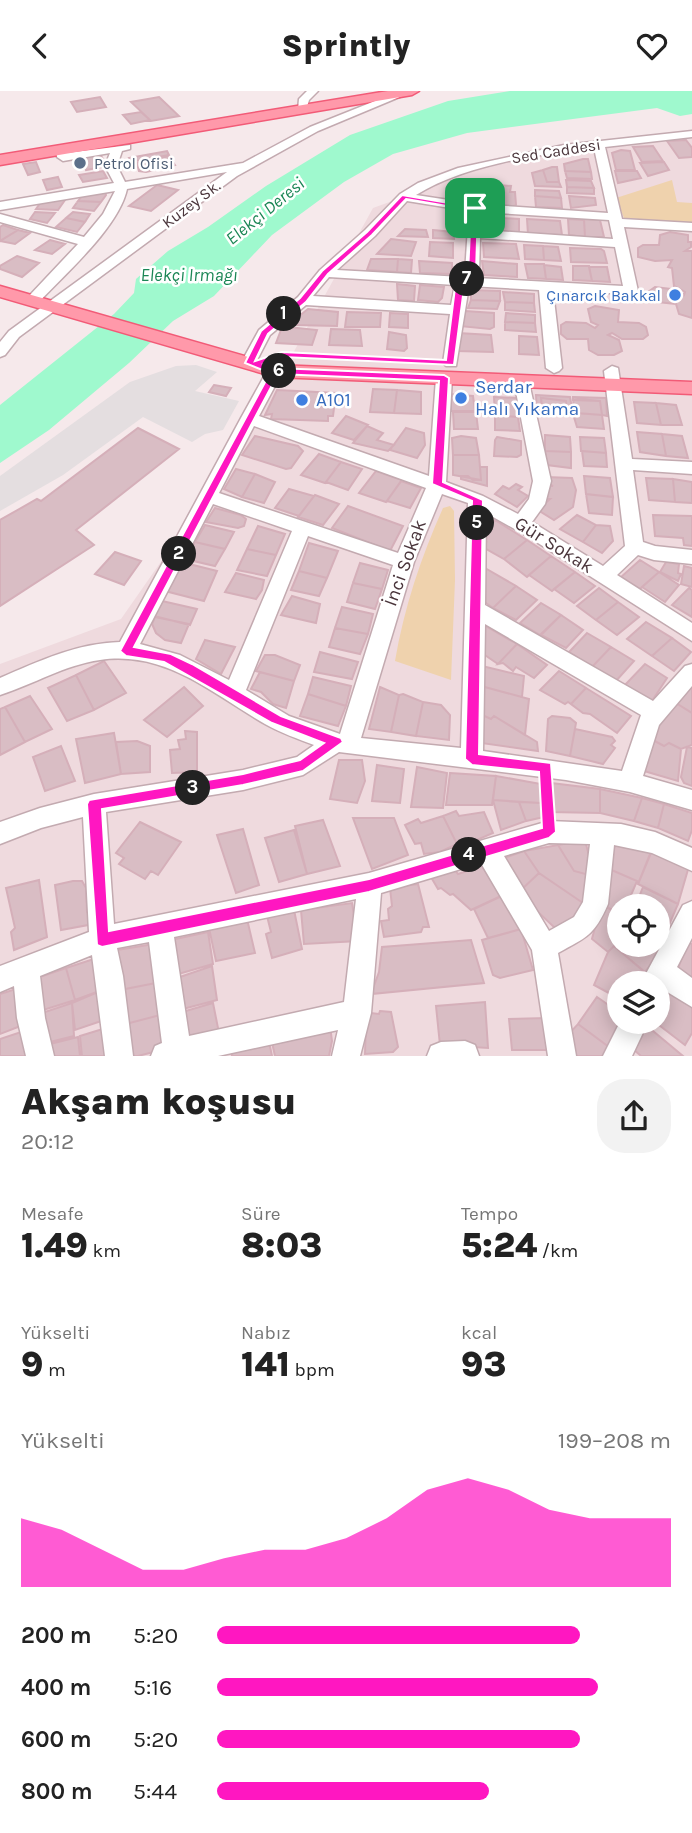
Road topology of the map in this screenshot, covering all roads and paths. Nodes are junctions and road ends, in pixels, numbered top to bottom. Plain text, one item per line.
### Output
1 (313, 91) edge
2 (408, 92) edge
3 (302, 108) junction
4 (238, 119) junction
5 (692, 134) edge
6 (599, 144) junction
7 (120, 145) junction
8 (0, 154) edge
9 (0, 160) edge
10 (247, 165) junction
11 (121, 185) junction
12 (404, 197) junction
13 (0, 206) edge
14 (475, 208) junction
15 (0, 218) edge
16 (615, 220) junction
17 (692, 227) edge
18 (474, 234) junction
19 (85, 242) junction
20 (620, 243) junction
21 (325, 273) junction
22 (464, 282) junction
23 (546, 286) junction
24 (3, 289) edge
25 (34, 299) junction
26 (303, 300) junction
27 (58, 307) junction
28 (457, 310) junction
29 (7, 335) edge
30 (0, 352) edge
31 (253, 364) junction
32 (554, 368) junction
33 (447, 370) junction
34 (275, 371) junction
35 (692, 375) edge
36 (614, 378) junction
37 (522, 381) junction
38 (692, 389) edge
39 (249, 418) junction
40 (623, 464) junction
41 (692, 468) edge
42 (437, 484) junction
43 (211, 496) junction
44 (477, 500) junction
45 (520, 523) junction
46 (302, 529) junction
47 (634, 546) junction
48 (692, 557) edge
49 (404, 562) junction
50 (604, 576) junction
51 (475, 609) junction
52 (692, 633) edge
53 (126, 651) junction
54 (692, 672) edge
55 (0, 687) edge
56 (234, 694) junction
57 (656, 713) junction
58 (342, 744) junction
59 (472, 759) junction
60 (546, 767) junction
61 (630, 782) junction
62 (692, 800) edge
63 (94, 804) junction
64 (549, 832) junction
65 (0, 833) edge
66 (603, 834) junction
67 (486, 850) junction
68 (692, 860) edge
69 (369, 885) junction
70 (692, 913) edge
71 (160, 926) junction
72 (102, 939) junction
73 (544, 947) junction
74 (26, 968) junction
75 (660, 971) edge
76 (0, 979) edge
77 (670, 983) edge
78 (692, 994) edge
79 (357, 1013) junction
80 (628, 1034) edge
81 (173, 1055) edge
82 (465, 1055) edge
83 (40, 1056) edge
84 (119, 1056) edge
85 (346, 1056) edge
86 (441, 1056) edge
87 (562, 1056) edge
88 (617, 1056) edge

1 - 3 street
2 - 3 main road
2 - 10 street, Kuzey Sk.
3 - 4 main road
4 - 7 main road
4 - 8 main road
5 - 6 street, Sed Caddesi
6 - 12 street, Sed Caddesi
6 - 16 street
7 - 9 main road
7 - 11 street
10 - 11 street
10 - 27 street, Kuzey Sk.
11 - 13 street
11 - 19 street
12 - 14 street
12 - 21 street, Sed Caddesi
14 - 16 street
14 - 18 street, İnci Sokak
15 - 19 street
16 - 17 street
16 - 20 street
18 - 20 street
18 - 22 street, İnci Sokak
19 - 25 street
20 - 23 street
21 - 22 street
21 - 26 street, Sed Caddesi
22 - 23 street
22 - 28 street, İnci Sokak
23 - 32 street
24 - 25 main road
25 - 27 main road
26 - 28 street
26 - 31 street, Sed Caddesi
27 - 29 street, Kuzey Sk.
27 - 31 main road
28 - 33 street, İnci Sokak
29 - 30 street, Kuzey Sk.
31 - 33 main road
31 - 34 main road
32 - 33 main road
32 - 36 main road
33 - 34 main road
33 - 37 main road
33 - 42 street, İnci Sokak
34 - 39 street
35 - 36 main road
36 - 37 main road
36 - 38 main road
36 - 40 street
37 - 45 street
39 - 42 street, Gür Sokak
39 - 43 street
40 - 41 street
40 - 47 street
42 - 44 street, Gür Sokak
42 - 49 street, İnci Sokak
43 - 46 street
43 - 53 street
44 - 45 street, Gür Sokak
44 - 51 street
45 - 50 street, Gür Sokak
46 - 49 street
46 - 56 street
47 - 48 street
47 - 50 street
49 - 58 street, İnci Sokak
50 - 52 street, Gür Sokak
51 - 57 street
51 - 59 street
53 - 55 street
53 - 56 street
54 - 57 street
56 - 58 street
57 - 61 street
58 - 59 street
58 - 63 street
59 - 60 street
60 - 61 street
60 - 64 path
61 - 62 street
63 - 65 street
63 - 72 street
64 - 66 street
64 - 67 street
66 - 68 street
66 - 73 street
67 - 69 street
67 - 73 street
69 - 71 street
69 - 79 street
70 - 75 street
71 - 72 street
71 - 81 street
72 - 74 street
72 - 84 street
73 - 87 street
74 - 76 street
74 - 83 street
77 - 78 street
79 - 81 street
79 - 85 street
80 - 88 street
82 - 86 street

